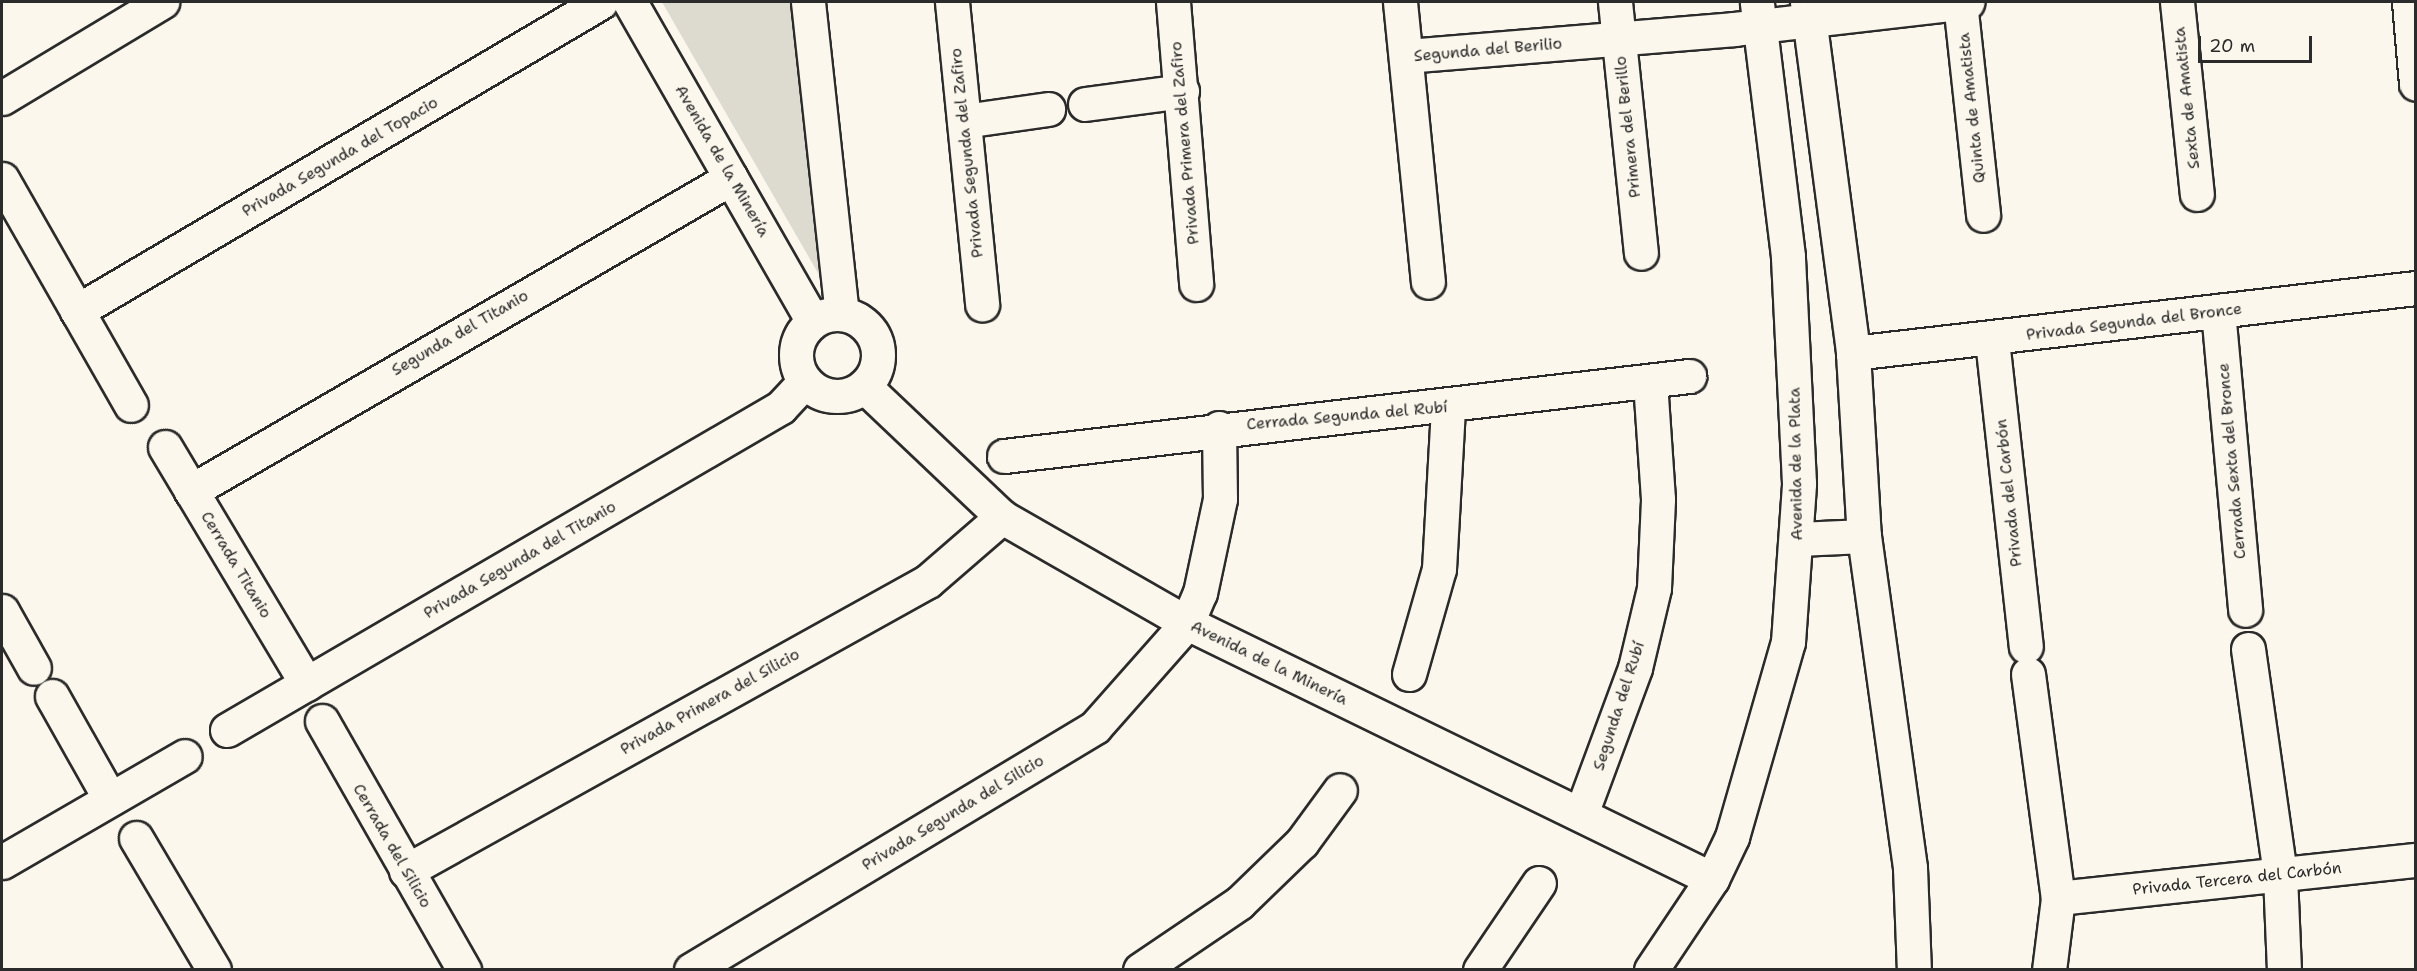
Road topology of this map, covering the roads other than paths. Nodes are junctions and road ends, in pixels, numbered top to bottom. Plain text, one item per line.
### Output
1 (162, 2) edge
2 (602, 2) edge
3 (630, 2) edge
4 (808, 2) edge
5 (952, 2) edge
6 (1173, 2) edge
7 (1400, 2) edge
8 (1615, 2) edge
9 (1960, 2) edge
10 (1967, 2) edge
11 (2177, 2) edge
12 (2409, 2) edge
13 (1808, 11) edge
14 (1758, 14) edge
15 (1619, 40) junction
16 (1406, 56) junction
17 (2415, 84) edge
18 (1182, 91) junction
19 (2, 98) edge
20 (1085, 104) dead end
21 (1048, 109) dead end
22 (964, 121) junction
23 (731, 178) junction
24 (2, 179) edge
25 (2197, 194) dead end
26 (1983, 215) dead end
27 (1641, 254) dead end
28 (1428, 282) dead end
29 (1196, 284) dead end
30 (2415, 288) edge
31 (982, 305) dead end
32 (77, 311) junction
33 (2218, 311) junction
34 (827, 317) junction
35 (1992, 340) junction
36 (1853, 353) junction
37 (1689, 376) dead end
38 (805, 381) junction
39 (1650, 381) junction
40 (864, 386) junction
41 (131, 405) dead end
42 (1448, 408) junction
43 (1219, 428) junction
44 (165, 447) dead end
45 (1004, 456) dead end
46 (191, 491) junction
47 (1002, 516) junction
48 (1864, 536) junction
49 (1798, 539) junction
50 (2245, 610) dead end
51 (2, 611) edge
52 (1187, 623) junction
53 (2248, 649) dead end
54 (34, 669) dead end
55 (1409, 674) dead end
56 (307, 684) junction
57 (52, 696) dead end
58 (322, 721) dead end
59 (227, 730) dead end
60 (185, 756) dead end
61 (1340, 790) dead end
62 (110, 799) junction
63 (1581, 814) junction
64 (136, 838) dead end
65 (2415, 860) edge
66 (2, 862) edge
67 (406, 871) junction
68 (2280, 875) junction
69 (1712, 879) junction
70 (1539, 884) dead end
71 (2058, 898) junction
72 (1161, 964) edge
73 (1921, 967) edge
74 (214, 969) edge
75 (464, 969) edge
76 (691, 969) edge
77 (1480, 969) edge
78 (1651, 969) edge
79 (2049, 969) edge
80 (2284, 969) edge

1 - 19 street
2 - 32 street, Privada Segunda del Topacio
3 - 23 street, Avenida de la Minería
4 - 34 street
5 - 22 street, Privada Segunda del Zafiro
6 - 18 street, Privada Primera del Zafiro
7 - 16 street
8 - 15 street, Primera del Berillo
9 - 10 street, Segunda del Berilio
9 - 13 street, Segunda del Berilio
9 - 26 street, Quinta de Amatista
11 - 25 street, Sexta de Amatista
12 - 17 street
13 - 14 street, Segunda del Berilio
13 - 36 street
14 - 15 street, Segunda del Berilio
14 - 49 street, Avenida de la Plata
15 - 16 street, Segunda del Berilio
15 - 27 street, Primera del Berillo
16 - 28 street, Segunda del Berilio
18 - 20 street
18 - 29 street, Privada Primera del Zafiro
21 - 22 street
22 - 31 street, Privada Segunda del Zafiro
23 - 34 street, Avenida de la Minería
23 - 46 street, Segunda del Titanio
24 - 32 street
30 - 33 street, Privada Segunda del Bronce
32 - 41 street
33 - 35 street, Privada Segunda del Bronce
33 - 50 street, Cerrada Sexta del Bronce
34 - 38 street
34 - 40 street
35 - 36 street, Privada Segunda del Bronce
35 - 71 street, Privada del Carbón
36 - 48 street
37 - 39 street, Cerrada Segunda del Rubí
38 - 40 street
38 - 56 street, Privada Segunda del Titanio
39 - 42 street, Cerrada Segunda del Rubí
39 - 63 street, Segunda del Rubí
40 - 47 street, Avenida de la Minería
42 - 43 street, Cerrada Segunda del Rubí
42 - 55 street
43 - 45 street, Cerrada Segunda del Rubí
43 - 52 street, Privada Segunda del Silicio
44 - 46 street, Cerrada Titanio
46 - 56 street, Cerrada Titanio
47 - 52 street, Avenida de la Minería
47 - 67 street, Privada Primera del Silicio
48 - 49 street
48 - 73 street
49 - 69 street, Avenida de la Plata
51 - 54 street
52 - 63 street, Avenida de la Minería
52 - 76 street, Privada Segunda del Silicio
53 - 68 street
56 - 59 street, Privada Segunda del Titanio
57 - 62 street
58 - 67 street, Cerrada del Silicio
60 - 62 street
61 - 72 street
62 - 66 street
63 - 69 street, Avenida de la Minería
64 - 74 street
65 - 68 street, Privada Tercera del Carbón
67 - 75 street, Cerrada del Silicio
68 - 71 street, Privada Tercera del Carbón
68 - 80 street
69 - 78 street, Avenida de la Plata
70 - 77 street
71 - 79 street, Privada del Carbón

